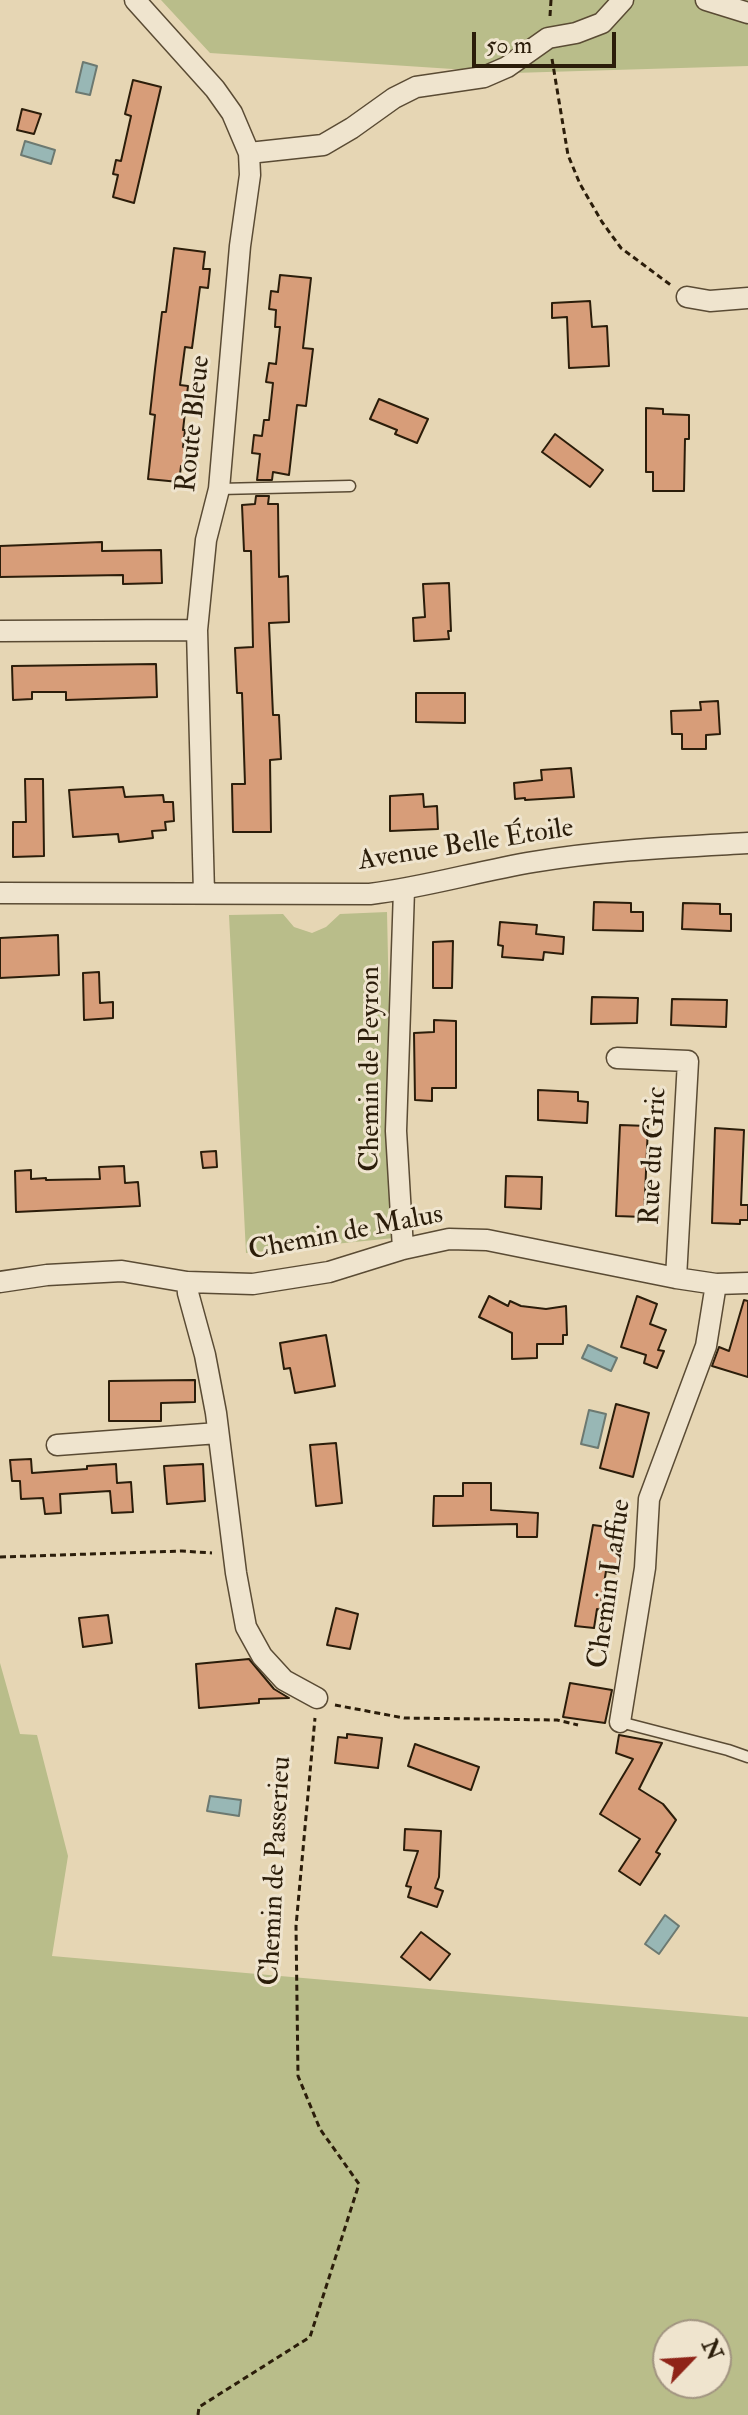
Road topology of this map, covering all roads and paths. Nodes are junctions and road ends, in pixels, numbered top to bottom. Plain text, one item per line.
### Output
1 (135, 0) edge
2 (623, 0) edge
3 (706, 0) edge
4 (748, 13) edge
5 (548, 38) junction
6 (249, 153) junction
7 (687, 297) joint
8 (748, 298) edge
9 (350, 486) dead end
10 (219, 489) junction
11 (197, 630) junction
12 (0, 631) edge
13 (748, 843) edge
14 (404, 890) junction
15 (0, 893) edge
16 (204, 893) junction
17 (617, 1058) dead end
18 (403, 1249) junction
19 (676, 1278) junction
20 (0, 1282) edge
21 (187, 1282) junction
22 (748, 1283) edge
23 (716, 1284) junction
24 (218, 1433) junction
25 (57, 1445) dead end
26 (234, 1554) junction
27 (0, 1557) edge
28 (317, 1698) junction
29 (620, 1722) joint
30 (578, 1725) dead end
31 (748, 1757) edge
32 (198, 2415) edge

1 - 6 street, Route Bleue
2 - 5 street
3 - 4 street
5 - 6 street
5 - 7 path
6 - 10 street, Route Bleue
7 - 8 street
9 - 10 lane
10 - 11 street, Route Bleue
11 - 12 street
11 - 16 street, Route Bleue
13 - 14 street, Avenue Belle Étoile
14 - 16 street, Avenue Belle Étoile
14 - 18 street, Chemin de Peyron
15 - 16 street, Avenue Belle Étoile
17 - 19 street, Rue du Gric
18 - 19 street, Chemin de Malus
18 - 21 street, Chemin de Malus
19 - 23 street, Chemin de Malus
20 - 21 street, Chemin de Malus
21 - 24 street
22 - 23 street, Chemin de Malus
23 - 29 street, Chemin Laffue
24 - 25 street
24 - 26 street
26 - 27 path
26 - 28 street
28 - 30 path
28 - 32 path, Chemin de Passerieu
29 - 31 lane, Chemin Laffue

